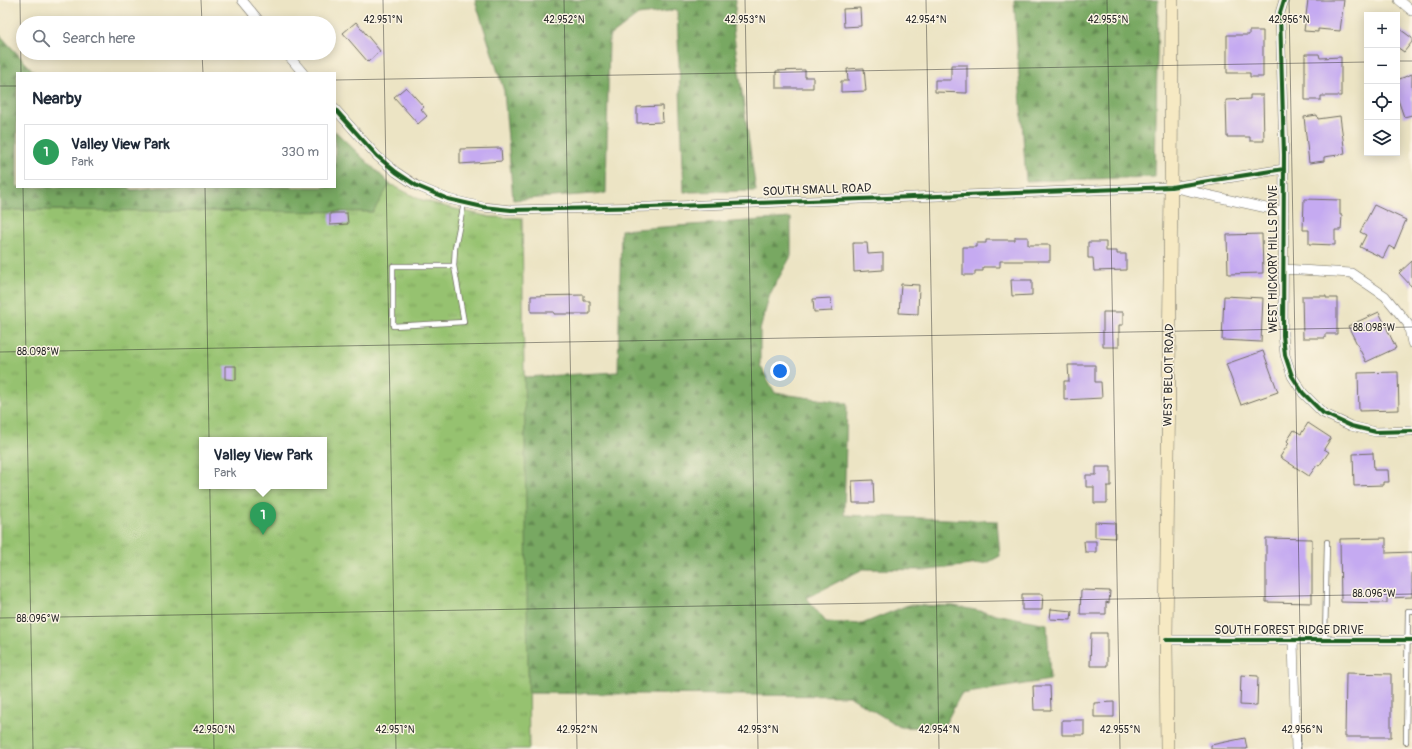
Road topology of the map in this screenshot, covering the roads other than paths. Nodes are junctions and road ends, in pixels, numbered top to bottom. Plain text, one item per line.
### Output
1 (242, 0) edge
2 (1172, 0) edge
3 (1284, 0) edge
4 (1399, 0) edge
5 (1412, 11) edge
6 (255, 16) edge
7 (292, 60) edge
8 (302, 72) edge
9 (336, 110) edge
10 (1284, 169) junction
11 (1171, 187) junction
12 (464, 203) junction
13 (1284, 212) junction
14 (454, 266) junction
15 (1283, 269) junction
16 (1412, 343) edge
17 (1412, 431) edge
18 (1327, 542) dead end
19 (1412, 611) edge
20 (1166, 640) junction
21 (1293, 640) junction
22 (1325, 640) junction
23 (1410, 640) edge
24 (1406, 742) dead end
25 (1296, 748) edge
26 (1168, 749) edge

1 - 6 street
2 - 11 main road, WEST BELOIT ROAD
3 - 10 street, WEST HICKORY HILLS DRIVE
4 - 5 street
7 - 8 street
9 - 12 street, SOUTH SMALL ROAD
10 - 11 street
10 - 13 street, WEST HICKORY HILLS DRIVE
11 - 12 street, SOUTH SMALL ROAD
11 - 13 street
11 - 20 main road, WEST BELOIT ROAD
12 - 14 lane
13 - 15 street, WEST HICKORY HILLS DRIVE
14 - 14 lane
15 - 16 street
15 - 17 street, WEST HICKORY HILLS DRIVE
18 - 22 lane
19 - 23 lane
20 - 21 street, SOUTH FOREST RIDGE DRIVE
20 - 26 main road, WEST BELOIT ROAD
21 - 22 street, SOUTH FOREST RIDGE DRIVE
21 - 25 street
22 - 23 street, SOUTH FOREST RIDGE DRIVE
23 - 24 lane

